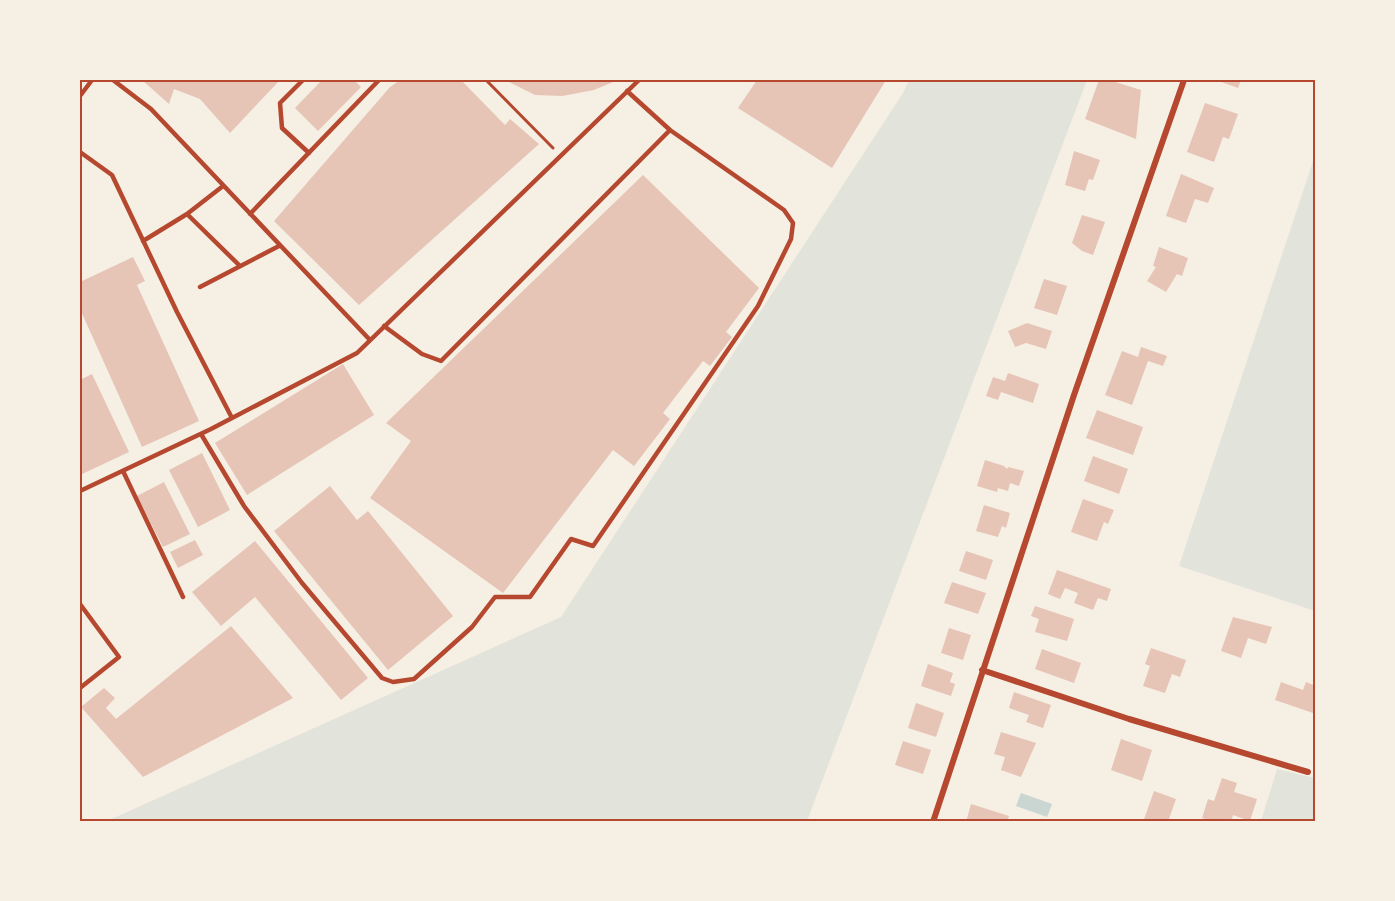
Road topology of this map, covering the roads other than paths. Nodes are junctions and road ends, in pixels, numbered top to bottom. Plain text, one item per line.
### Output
1 (92, 80) edge
2 (113, 80) edge
3 (303, 80) edge
4 (379, 80) edge
5 (639, 80) edge
6 (1184, 80) edge
7 (627, 91) junction
8 (80, 96) edge
9 (670, 130) junction
10 (80, 152) edge
11 (309, 153) junction
12 (223, 186) junction
13 (187, 214) junction
14 (250, 214) junction
15 (144, 241) junction
16 (279, 246) junction
17 (240, 266) junction
18 (200, 286) dead end
19 (384, 326) junction
20 (370, 340) junction
21 (232, 418) junction
22 (201, 434) junction
23 (123, 471) junction
24 (80, 491) edge
25 (183, 597) dead end
26 (80, 604) edge
27 (982, 670) junction
28 (80, 688) edge
29 (1308, 772) dead end
30 (933, 822) edge

1 - 8 lane
2 - 12 lane
3 - 11 lane
4 - 11 lane
5 - 7 lane
6 - 27 street
7 - 9 lane
7 - 19 lane
9 - 19 lane
9 - 22 lane
10 - 15 lane
11 - 14 lane
12 - 13 lane
12 - 14 lane
13 - 15 lane
13 - 17 lane
14 - 16 lane
15 - 21 lane
16 - 17 lane
16 - 20 lane
17 - 18 lane
19 - 20 lane
20 - 21 lane
21 - 22 lane
22 - 23 lane
23 - 24 lane
23 - 25 lane
26 - 28 lane
27 - 29 street
27 - 30 street

